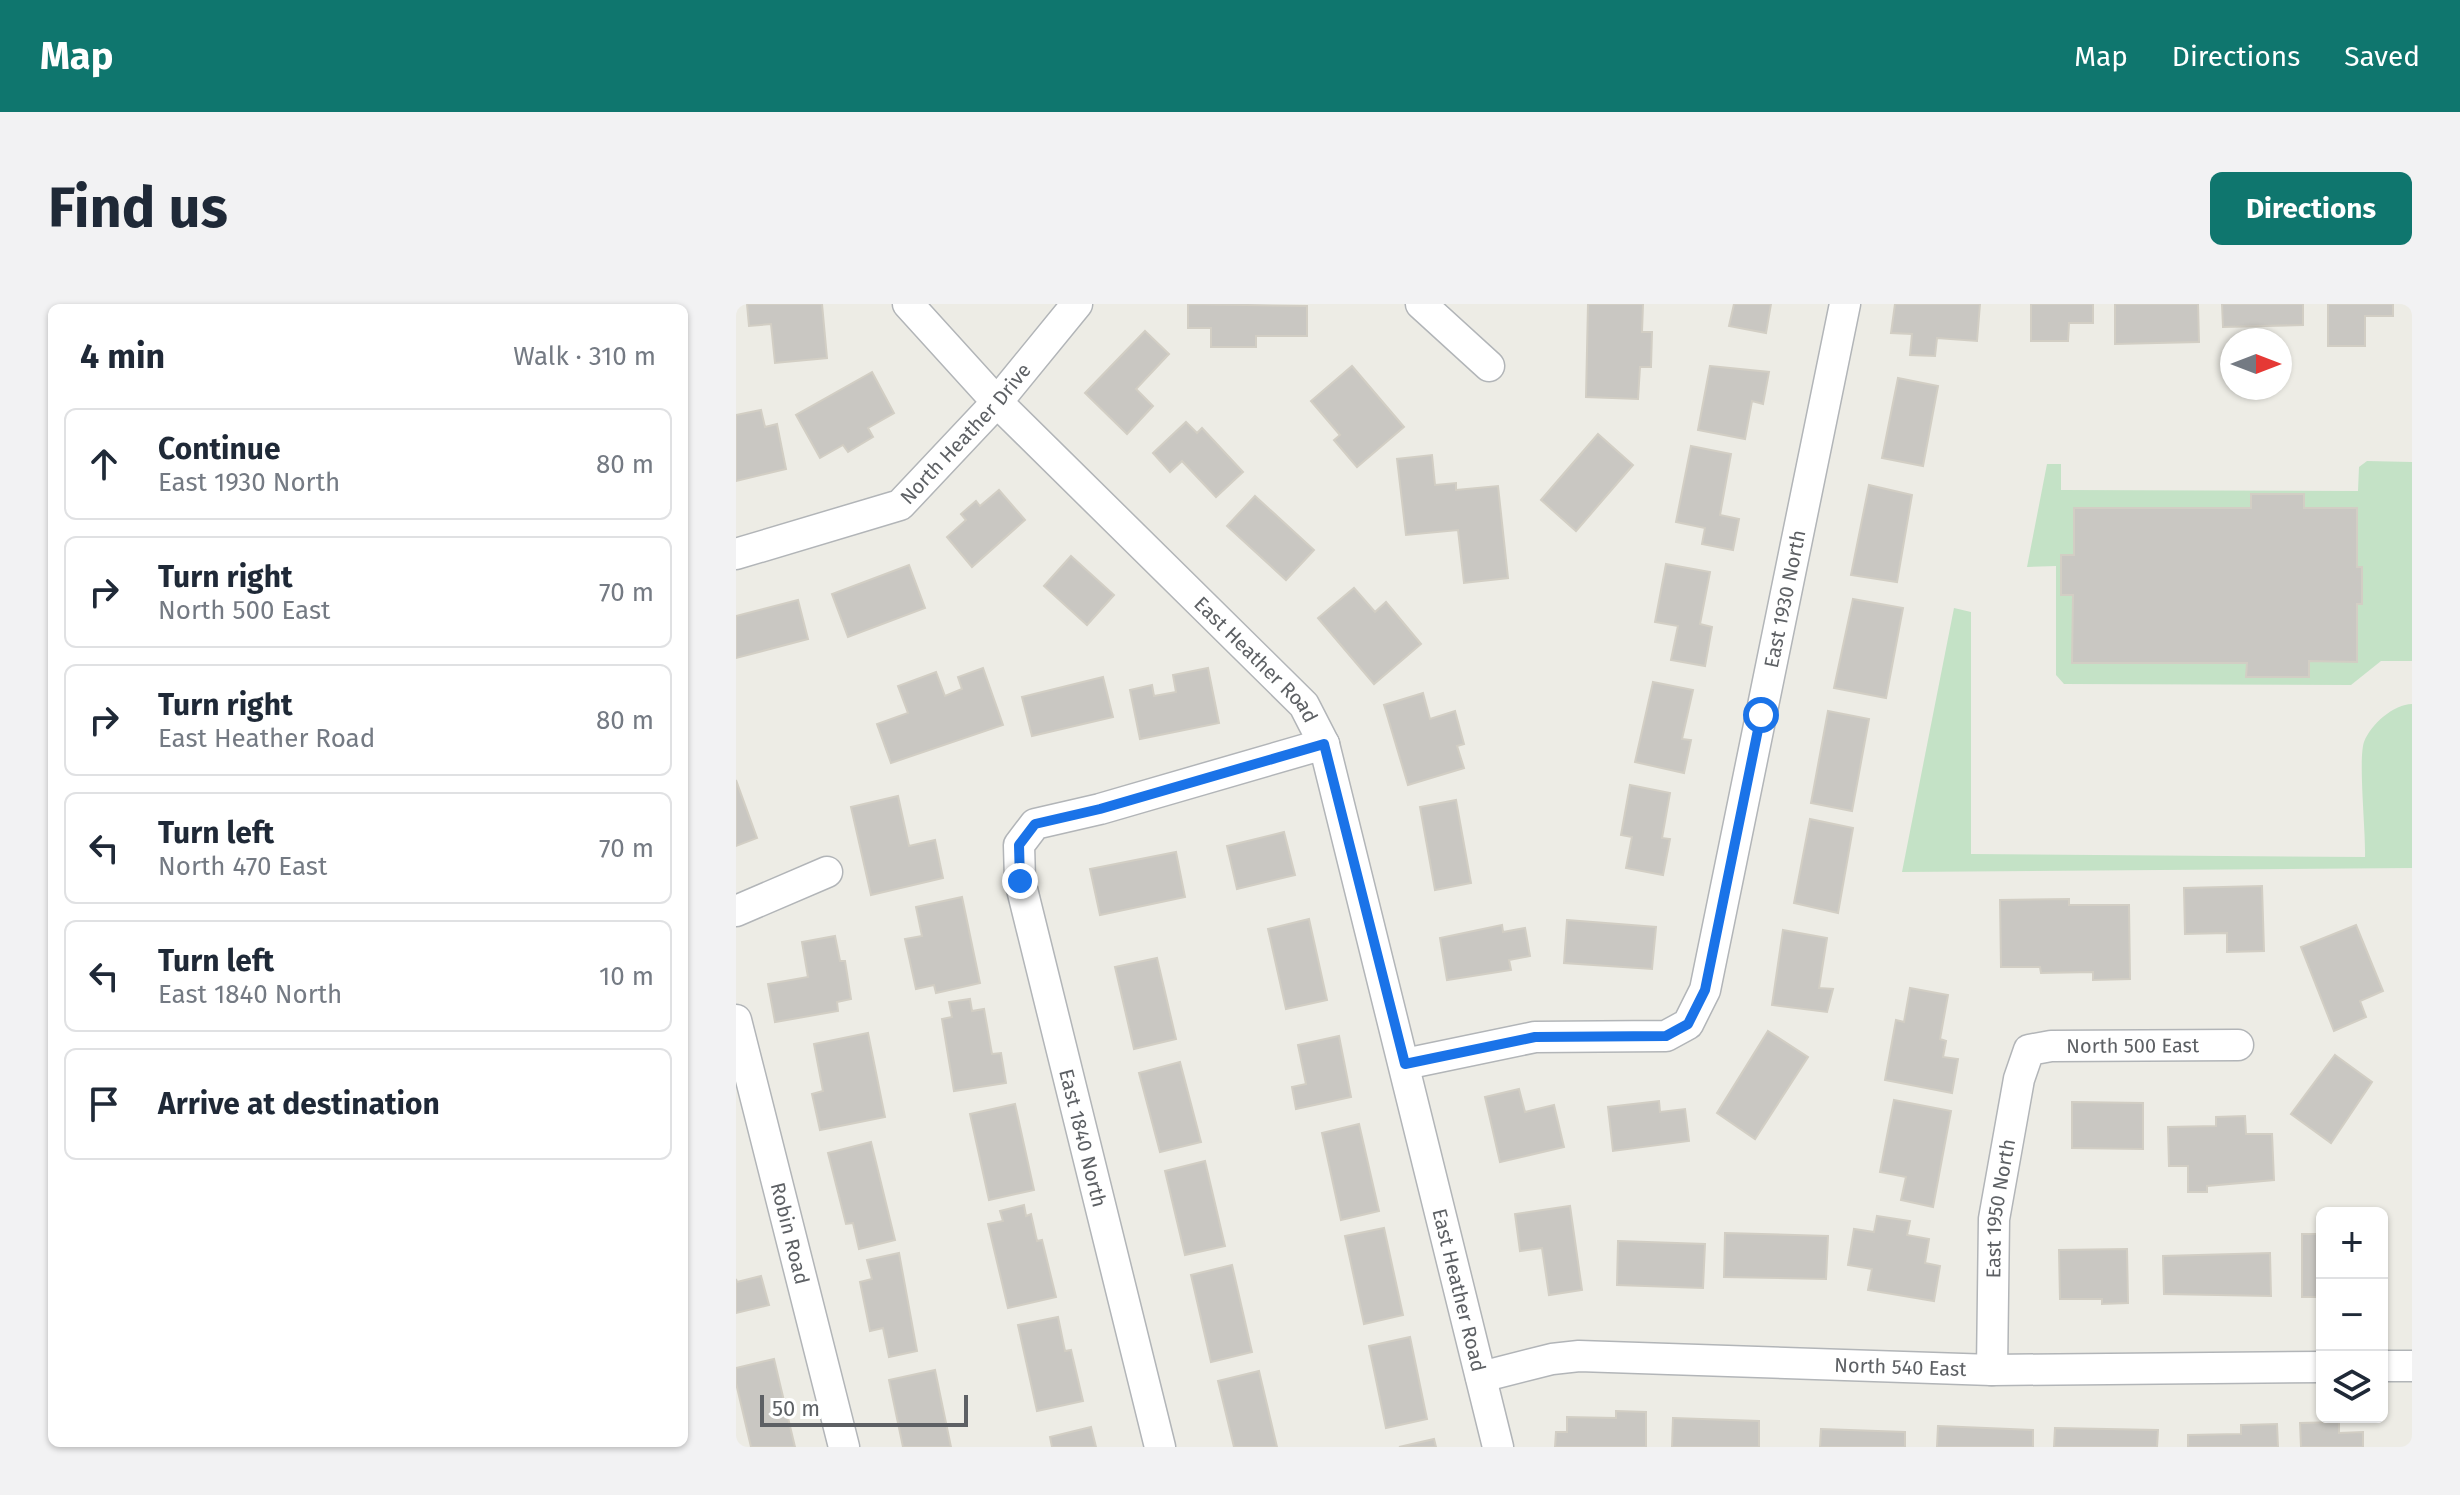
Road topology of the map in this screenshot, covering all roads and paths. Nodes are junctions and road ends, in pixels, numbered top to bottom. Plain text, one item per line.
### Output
1 (908, 304) edge
2 (1077, 304) edge
3 (1421, 304) edge
4 (1845, 304) edge
5 (1489, 366) dead end
6 (997, 402) junction
7 (736, 554) edge
8 (1324, 744) junction
9 (827, 872) dead end
10 (736, 911) edge
11 (736, 1020) edge
12 (2238, 1045) dead end
13 (2029, 1050) joint
14 (1405, 1064) junction
15 (2388, 1366) edge
16 (2412, 1366) edge
17 (2316, 1367) edge
18 (1992, 1370) junction
19 (1481, 1377) junction
20 (844, 1447) edge
21 (1160, 1447) edge
22 (1498, 1447) edge

1 - 6 street, East Heather Road
2 - 6 street, North Heather Drive
3 - 5 street
4 - 14 street, East 1930 North
6 - 7 street, North Heather Drive
6 - 8 street, East Heather Road
8 - 14 street, East Heather Road
8 - 21 street, East 1840 North
9 - 10 street
11 - 20 street, Robin Road
12 - 13 street, North 500 East
13 - 18 street, East 1950 North
14 - 19 street, East Heather Road
15 - 16 street
17 - 18 street, North 540 East
18 - 19 street, North 540 East
19 - 22 street, East Heather Road

